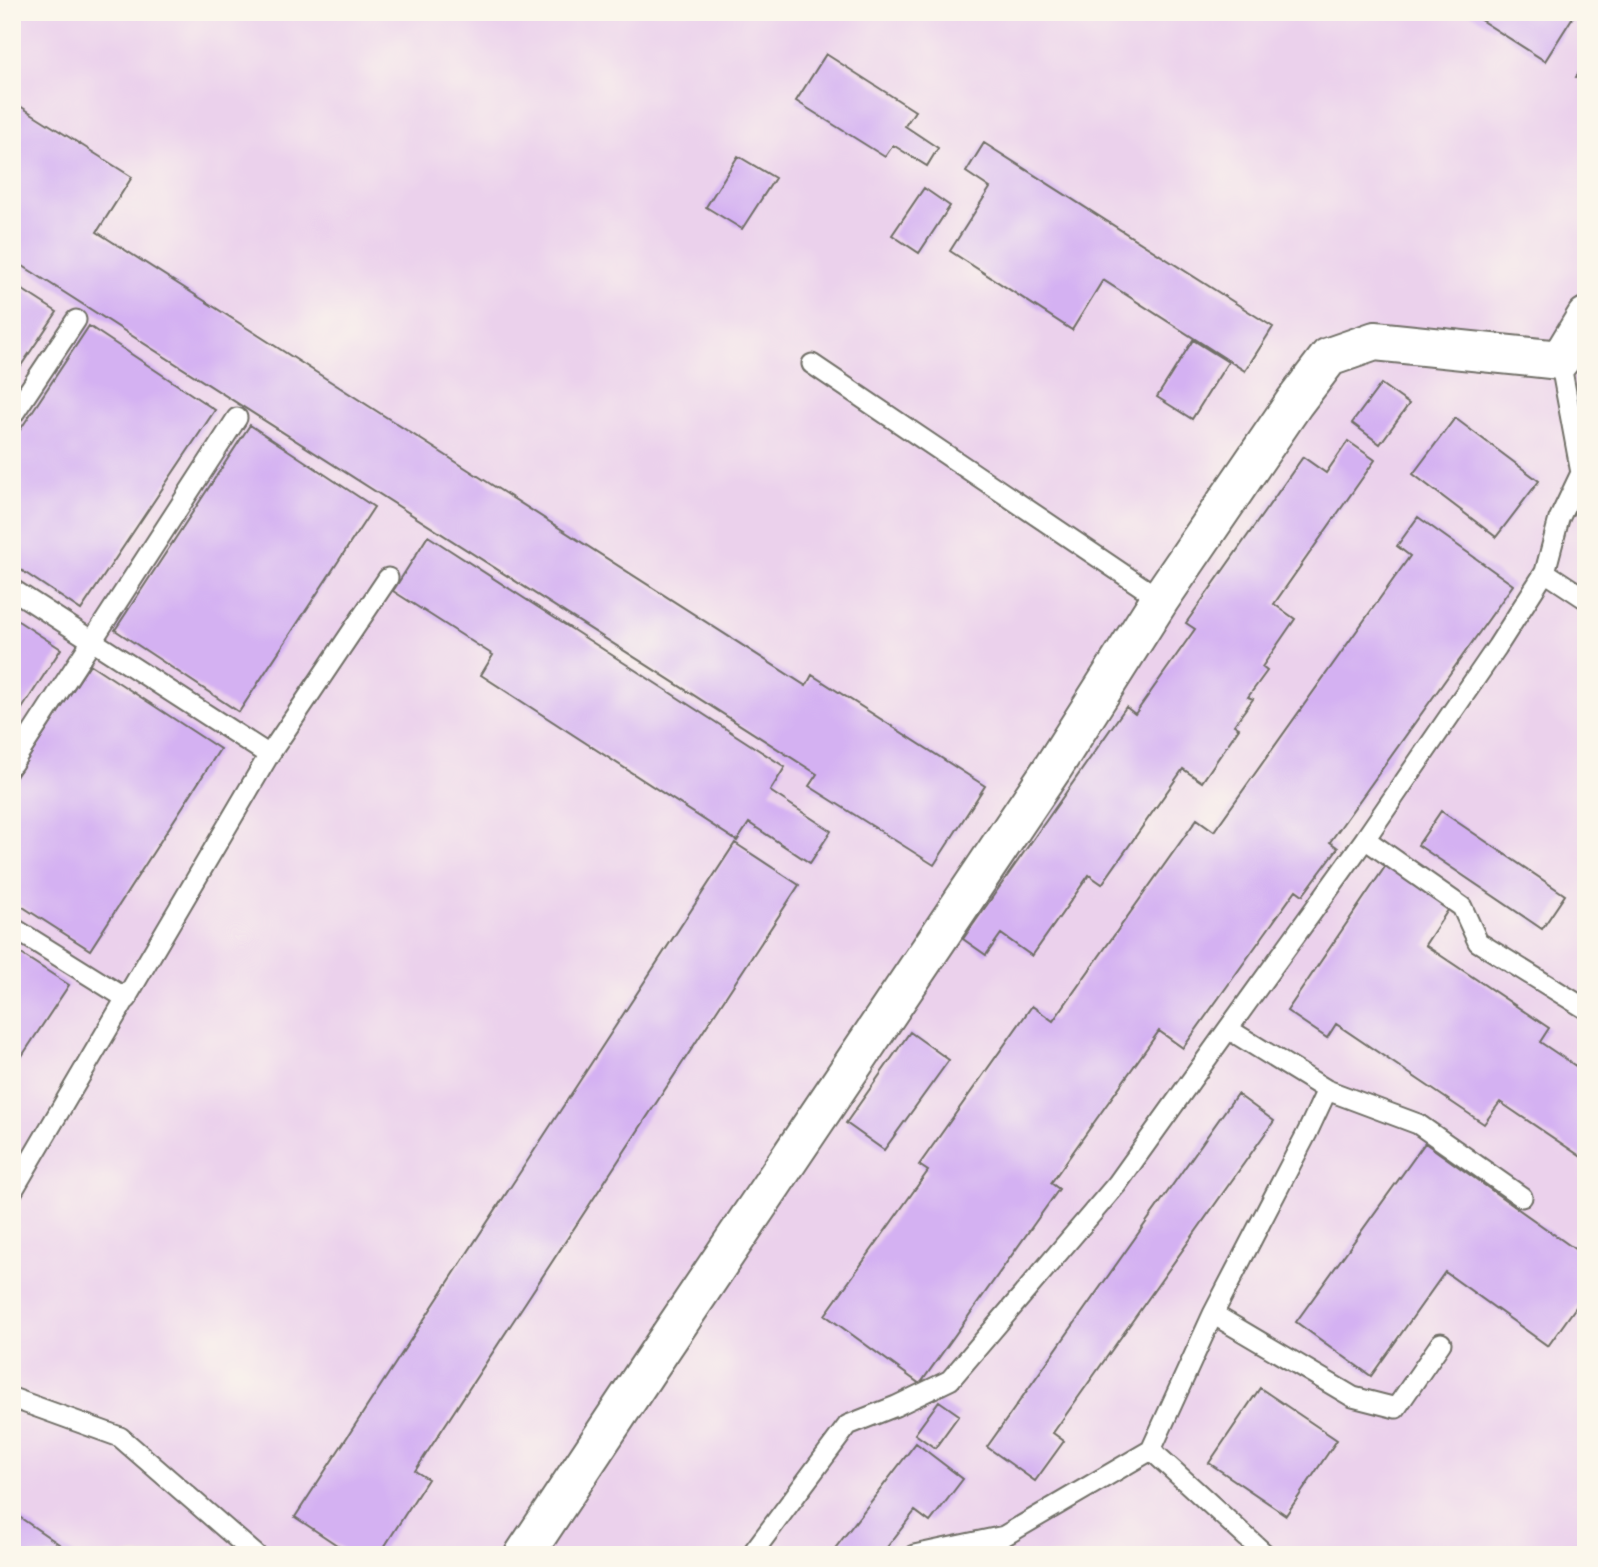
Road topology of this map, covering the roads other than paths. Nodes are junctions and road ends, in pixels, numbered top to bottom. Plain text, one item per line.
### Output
1 (1586, 317) edge
2 (76, 320) dead end
3 (1560, 360) junction
4 (812, 364) dead end
5 (12, 416) edge
6 (237, 418) dead end
7 (1583, 470) edge
8 (1545, 572) junction
9 (388, 578) dead end
10 (12, 589) edge
11 (1160, 599) junction
12 (1586, 599) edge
13 (92, 640) junction
14 (269, 755) junction
15 (12, 764) edge
16 (1365, 839) junction
17 (12, 927) edge
18 (127, 999) junction
19 (1586, 1009) edge
20 (1228, 1028) junction
21 (1327, 1090) junction
22 (12, 1192) edge
23 (1522, 1197) dead end
24 (1213, 1314) junction
25 (1441, 1343) dead end
26 (12, 1398) edge
27 (1151, 1450) junction
28 (256, 1555) edge
29 (524, 1555) edge
30 (751, 1555) edge
31 (914, 1555) edge
32 (1266, 1555) edge

1 - 3 street
2 - 5 lane
3 - 7 lane
3 - 11 street
4 - 11 lane
6 - 13 lane
7 - 8 lane
8 - 12 lane
8 - 16 lane
9 - 14 lane
10 - 13 lane
11 - 29 street
13 - 14 lane
13 - 15 lane
14 - 18 lane
16 - 19 lane
16 - 20 lane
17 - 18 lane
18 - 22 lane
20 - 21 lane
20 - 30 lane
21 - 23 lane
21 - 24 lane
24 - 25 lane
24 - 27 lane
26 - 28 lane
27 - 31 lane
27 - 32 lane

